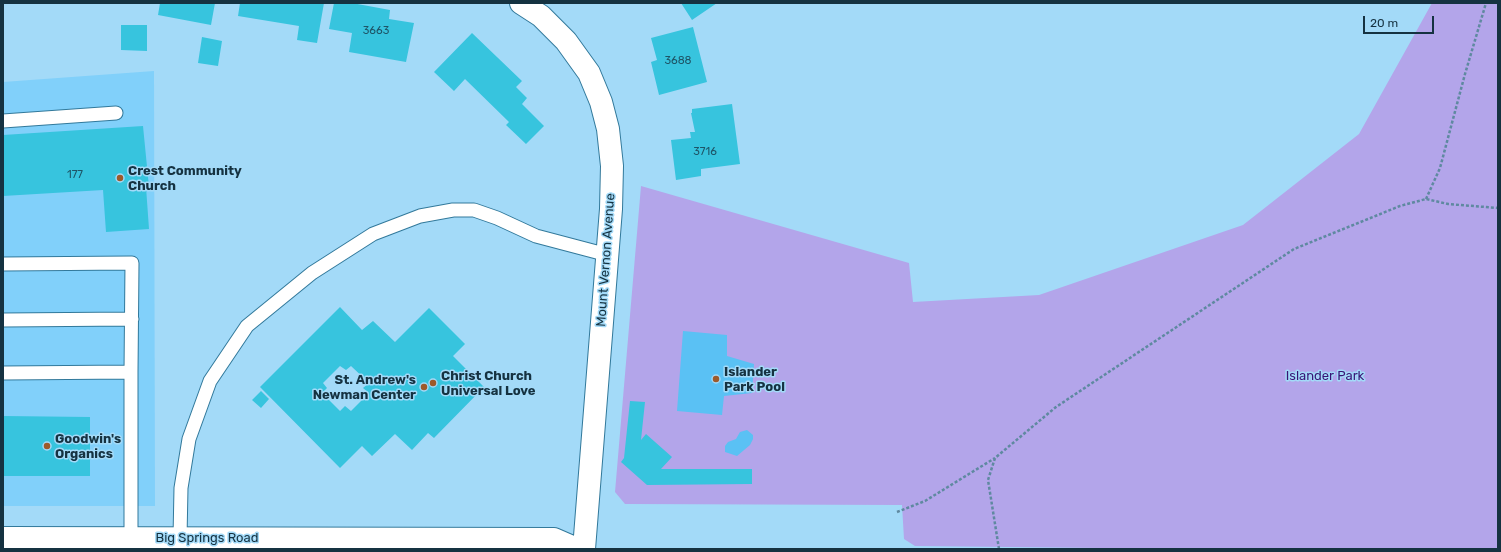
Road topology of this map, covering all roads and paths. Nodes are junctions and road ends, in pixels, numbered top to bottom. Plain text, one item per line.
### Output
1 (521, 3) edge
2 (1486, 3) edge
3 (116, 113) dead end
4 (3, 121) edge
5 (1426, 199) junction
6 (1498, 208) edge
7 (608, 255) junction
8 (3, 264) edge
9 (132, 319) junction
10 (3, 320) edge
11 (132, 372) junction
12 (3, 373) edge
13 (995, 458) junction
14 (897, 512) dead end
15 (3, 538) edge
16 (131, 538) junction
17 (180, 538) junction
18 (577, 549) edge
19 (584, 549) edge
20 (999, 549) edge

1 - 7 street, Mount Vernon Avenue
2 - 5 path
3 - 4 lane
5 - 6 path
5 - 13 path
7 - 17 lane
7 - 19 street, Mount Vernon Avenue
8 - 9 lane
9 - 10 lane
9 - 11 lane
11 - 12 lane
11 - 16 lane
13 - 14 path
13 - 20 path
15 - 16 street, Big Springs Road
16 - 17 street, Big Springs Road
17 - 18 street, Big Springs Road

